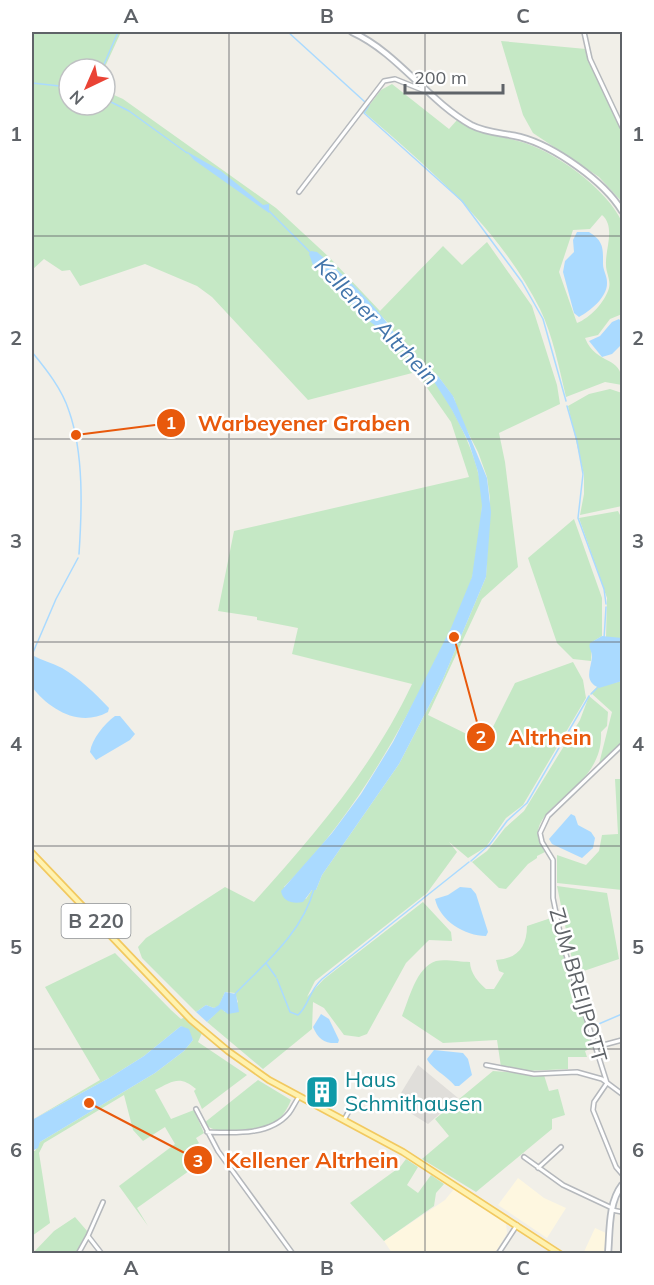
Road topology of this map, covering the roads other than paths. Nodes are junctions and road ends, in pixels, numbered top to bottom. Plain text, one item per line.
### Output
1 (352, 32) edge
2 (585, 32) edge
3 (429, 93) junction
4 (622, 127) edge
5 (299, 192) dead end
6 (622, 211) edge
7 (622, 745) edge
8 (32, 853) edge
9 (622, 1040) edge
10 (596, 1047) junction
11 (486, 1065) dead end
12 (607, 1083) junction
13 (622, 1094) edge
14 (299, 1096) junction
15 (355, 1100) dead end
16 (196, 1109) dead end
17 (344, 1120) junction
18 (207, 1132) junction
19 (561, 1147) dead end
20 (524, 1157) dead end
21 (538, 1168) junction
22 (622, 1174) edge
23 (622, 1185) edge
24 (103, 1202) dead end
25 (612, 1209) junction
26 (622, 1212) edge
27 (517, 1224) junction
28 (88, 1236) junction
29 (78, 1254) edge
30 (102, 1254) edge
31 (293, 1254) edge
32 (498, 1254) edge
33 (560, 1254) edge
34 (608, 1254) edge

1 - 3 street
2 - 4 street
3 - 5 street
3 - 6 street
7 - 10 street, ZUM BREIJPOTT
8 - 14 main road, B 220
9 - 10 street
10 - 12 street, ZUM BREIJPOTT
11 - 12 street
12 - 13 street
12 - 22 street
14 - 17 main road, B 220
14 - 18 street
15 - 17 street
16 - 18 street
17 - 27 main road, B 220
18 - 31 street
19 - 21 street
20 - 21 street
21 - 25 street
23 - 25 street
24 - 28 street
25 - 26 street
25 - 34 street
27 - 32 street
27 - 33 main road, B 220
28 - 29 street
28 - 30 street

